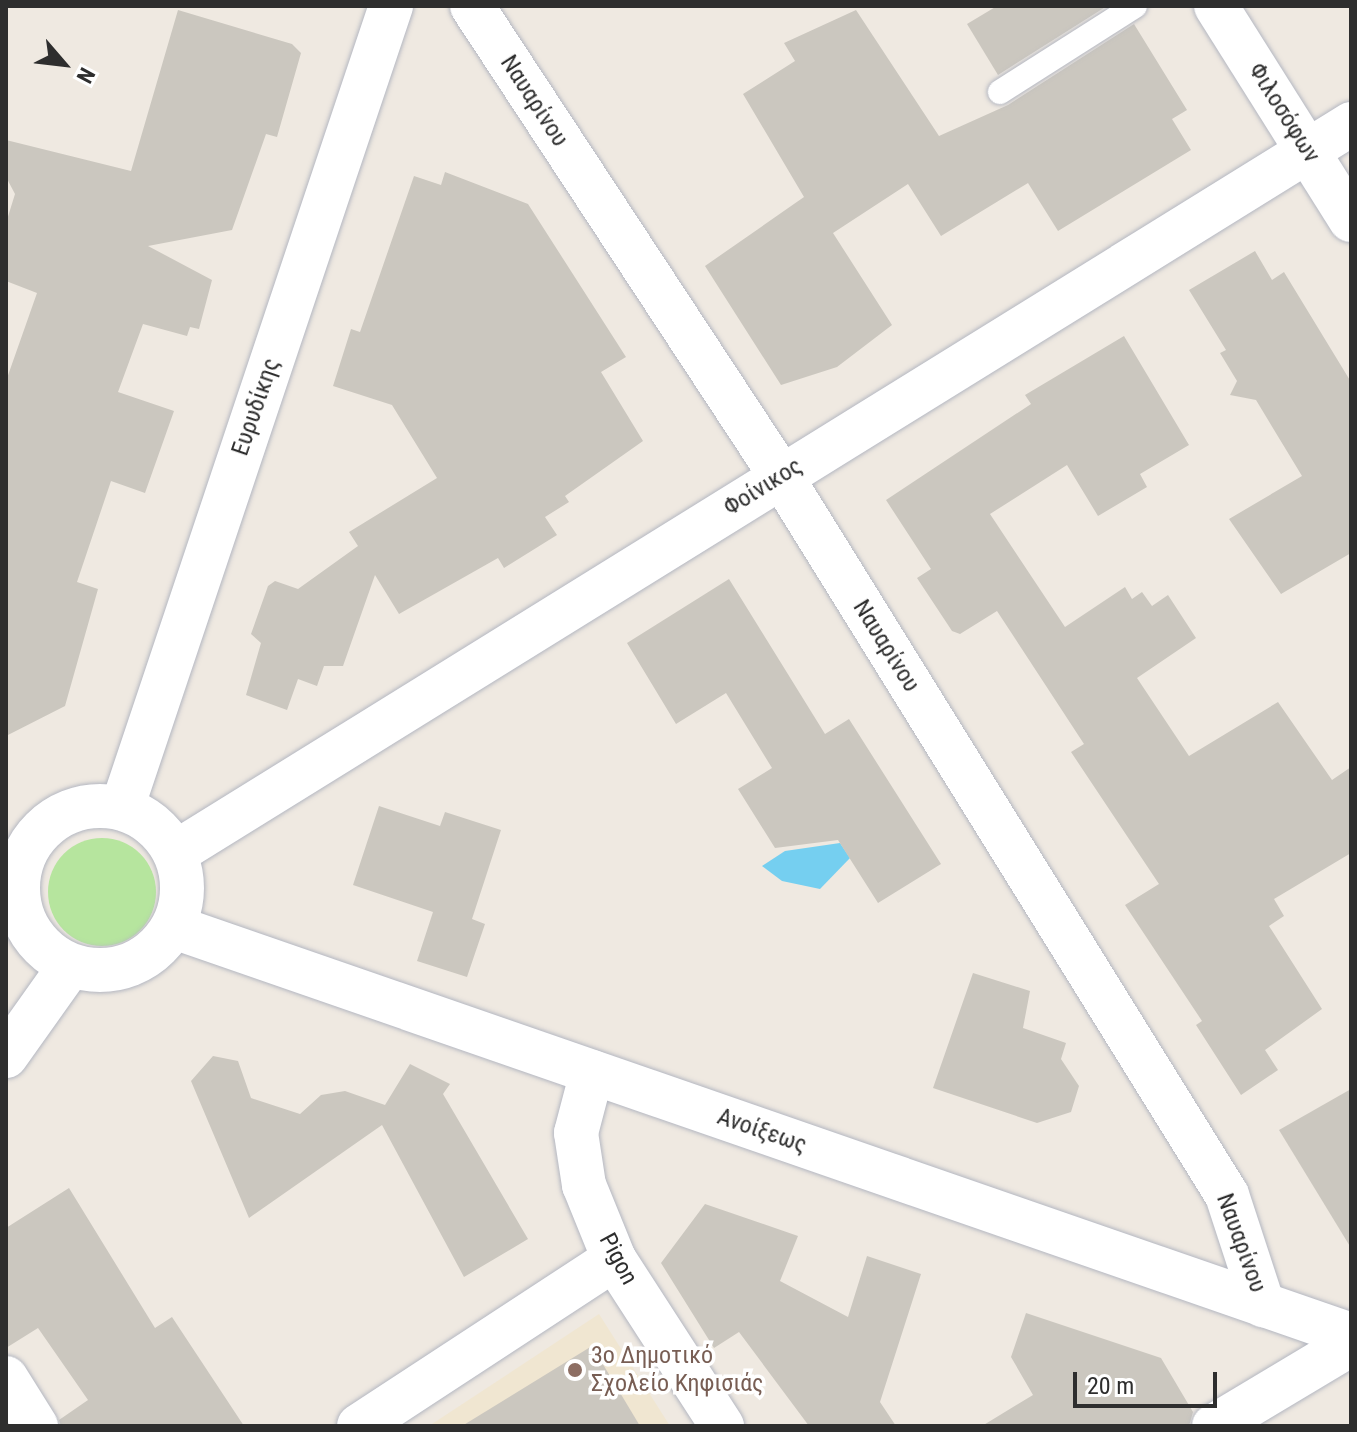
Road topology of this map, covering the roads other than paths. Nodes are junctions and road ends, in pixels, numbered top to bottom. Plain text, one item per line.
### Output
1 (391, 6) edge
2 (472, 6) edge
3 (1135, 6) edge
4 (1216, 6) edge
5 (1000, 92) dead end
6 (1351, 124) edge
7 (1308, 151) junction
8 (1351, 220) edge
9 (781, 476) junction
10 (122, 808) junction
11 (175, 853) junction
12 (12, 877) edge
13 (174, 927) junction
14 (70, 966) junction
15 (6, 1056) edge
16 (592, 1072) junction
17 (614, 1259) junction
18 (1263, 1305) junction
19 (1351, 1335) edge
20 (1351, 1344) edge
21 (6, 1378) edge
22 (36, 1426) edge
23 (359, 1426) edge
24 (722, 1426) edge
25 (1214, 1426) edge

1 - 10 street, Ευρυδίκης
2 - 9 street, Ναυαρίνου
3 - 5 lane
4 - 7 street, Φιλοσόφων
6 - 7 street, Φοίνικος
7 - 8 street, Φιλοσόφων
7 - 9 street, Φοίνικος
9 - 11 street, Φοίνικος
9 - 18 street, Ναυαρίνου
10 - 11 street
10 - 12 street
11 - 13 street
12 - 14 street
13 - 14 street
13 - 16 street, Ανοίξεως
14 - 15 street
16 - 17 street, Pigon
16 - 18 street, Ανοίξεως
17 - 23 street
17 - 24 street, Pigon
18 - 19 street, Ανοίξεως
20 - 25 street
21 - 22 street

